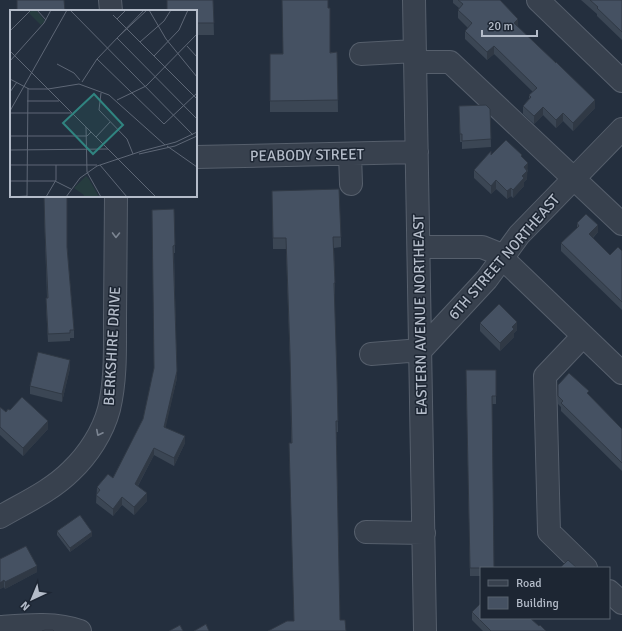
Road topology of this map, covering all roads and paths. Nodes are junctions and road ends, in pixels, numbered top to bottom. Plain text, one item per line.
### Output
1 (110, 0) edge
2 (414, 0) edge
3 (538, 0) edge
4 (111, 10) edge
5 (361, 54) dead end
6 (416, 57) junction
7 (622, 81) edge
8 (622, 129) edge
9 (417, 152) junction
10 (350, 154) junction
11 (197, 157) edge
12 (574, 178) junction
13 (351, 184) dead end
14 (116, 197) edge
15 (622, 224) edge
16 (419, 247) junction
17 (503, 258) junction
18 (583, 336) junction
19 (421, 350) junction
20 (371, 354) dead end
21 (622, 373) edge
22 (0, 517) edge
23 (366, 532) dead end
24 (424, 533) junction
25 (585, 567) edge
26 (610, 592) edge
27 (622, 603) edge
28 (0, 626) edge
29 (80, 631) edge
30 (425, 631) edge

1 - 4 street
2 - 6 street, EASTERN AVENUE NORTHEAST
3 - 7 street
5 - 6 street
6 - 9 street, EASTERN AVENUE NORTHEAST
6 - 12 street
8 - 12 street, 6TH STREET NORTHEAST
9 - 10 street, PEABODY STREET
9 - 16 street, EASTERN AVENUE NORTHEAST
10 - 11 street, PEABODY STREET
10 - 13 street
12 - 15 street
12 - 17 street, 6TH STREET NORTHEAST
14 -> 22 street, BERKSHIRE DRIVE
16 - 17 street
16 - 19 street, EASTERN AVENUE NORTHEAST
17 - 18 street
17 - 19 street, 6TH STREET NORTHEAST
18 - 21 street
18 - 25 street
19 - 20 street
19 - 24 street, EASTERN AVENUE NORTHEAST
23 - 24 street
24 - 30 street, EASTERN AVENUE NORTHEAST
26 - 27 street
28 - 29 street

